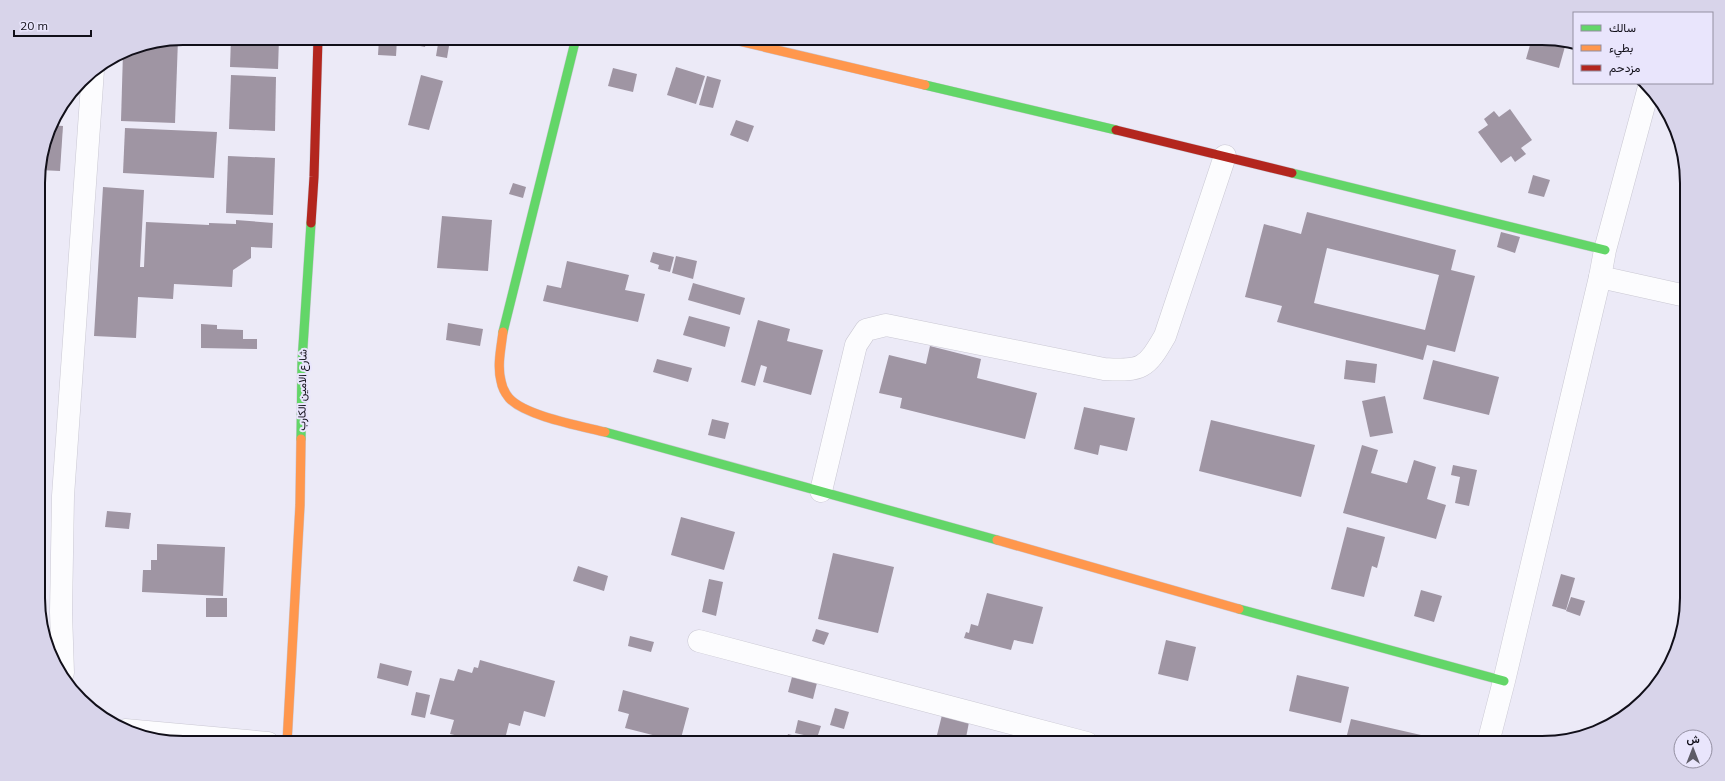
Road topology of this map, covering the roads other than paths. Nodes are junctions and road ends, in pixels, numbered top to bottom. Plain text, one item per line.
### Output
1 (318, 45) edge
2 (574, 45) edge
3 (756, 45) edge
4 (92, 79) edge
5 (1647, 94) edge
6 (1225, 156) junction
7 (1605, 250) junction
8 (1600, 277) junction
9 (1680, 295) edge
10 (821, 491) junction
11 (699, 641) dead end
12 (63, 664) edge
13 (1504, 682) junction
14 (155, 733) edge
15 (191, 736) edge
16 (287, 736) edge
17 (1060, 736) edge
18 (1490, 736) edge

1 - 16 street, شارع الامين الكارب
2 - 10 street
3 - 6 street
4 - 12 street
5 - 7 street
6 - 7 street
6 - 10 street
7 - 8 street
8 - 9 street
8 - 13 street
10 - 13 street
11 - 17 street
13 - 18 street
14 - 15 street

